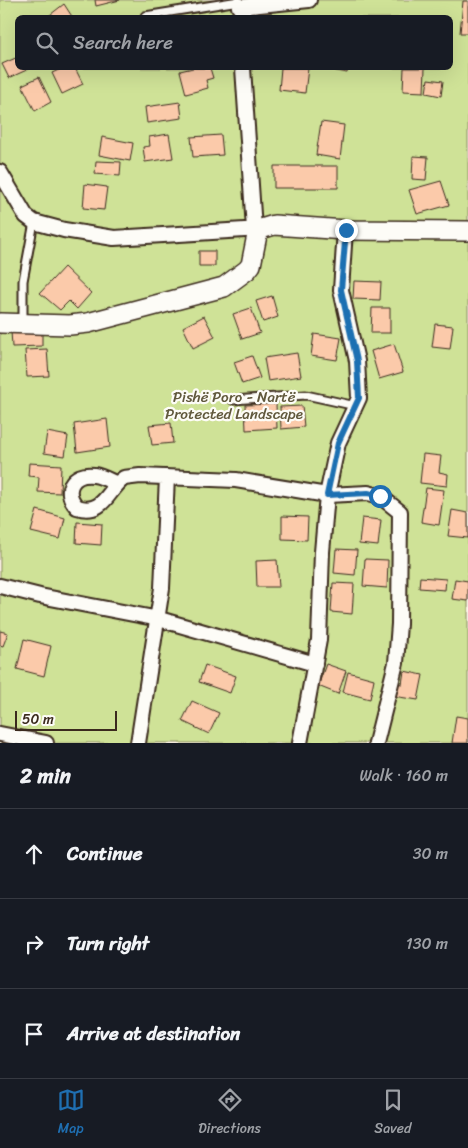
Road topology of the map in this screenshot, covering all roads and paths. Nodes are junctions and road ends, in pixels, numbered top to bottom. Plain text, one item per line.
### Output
1 (309, 0) edge
2 (239, 6) edge
3 (154, 15) edge
4 (243, 70) edge
5 (0, 172) edge
6 (5, 191) edge
7 (34, 222) junction
8 (257, 229) junction
9 (346, 230) junction
10 (468, 231) edge
11 (0, 324) edge
12 (23, 324) junction
13 (233, 400) dead end
14 (356, 406) junction
15 (167, 477) junction
16 (117, 484) dead end
17 (327, 495) junction
18 (0, 586) edge
19 (159, 619) junction
20 (315, 664) junction
21 (0, 734) edge
22 (46, 743) edge
23 (138, 743) edge
24 (300, 743) edge
25 (376, 743) edge

1 - 2 street
2 - 3 lane
4 - 8 street
5 - 6 street
6 - 7 street
7 - 8 street
7 - 12 lane
8 - 9 street
8 - 12 street
9 - 10 street
9 - 14 street
11 - 12 street
13 - 14 lane
14 - 17 street
15 - 16 street
15 - 17 street
15 - 19 street
17 - 20 street
17 - 25 street
18 - 19 street
19 - 20 street
19 - 23 street
20 - 24 street
21 - 22 street

